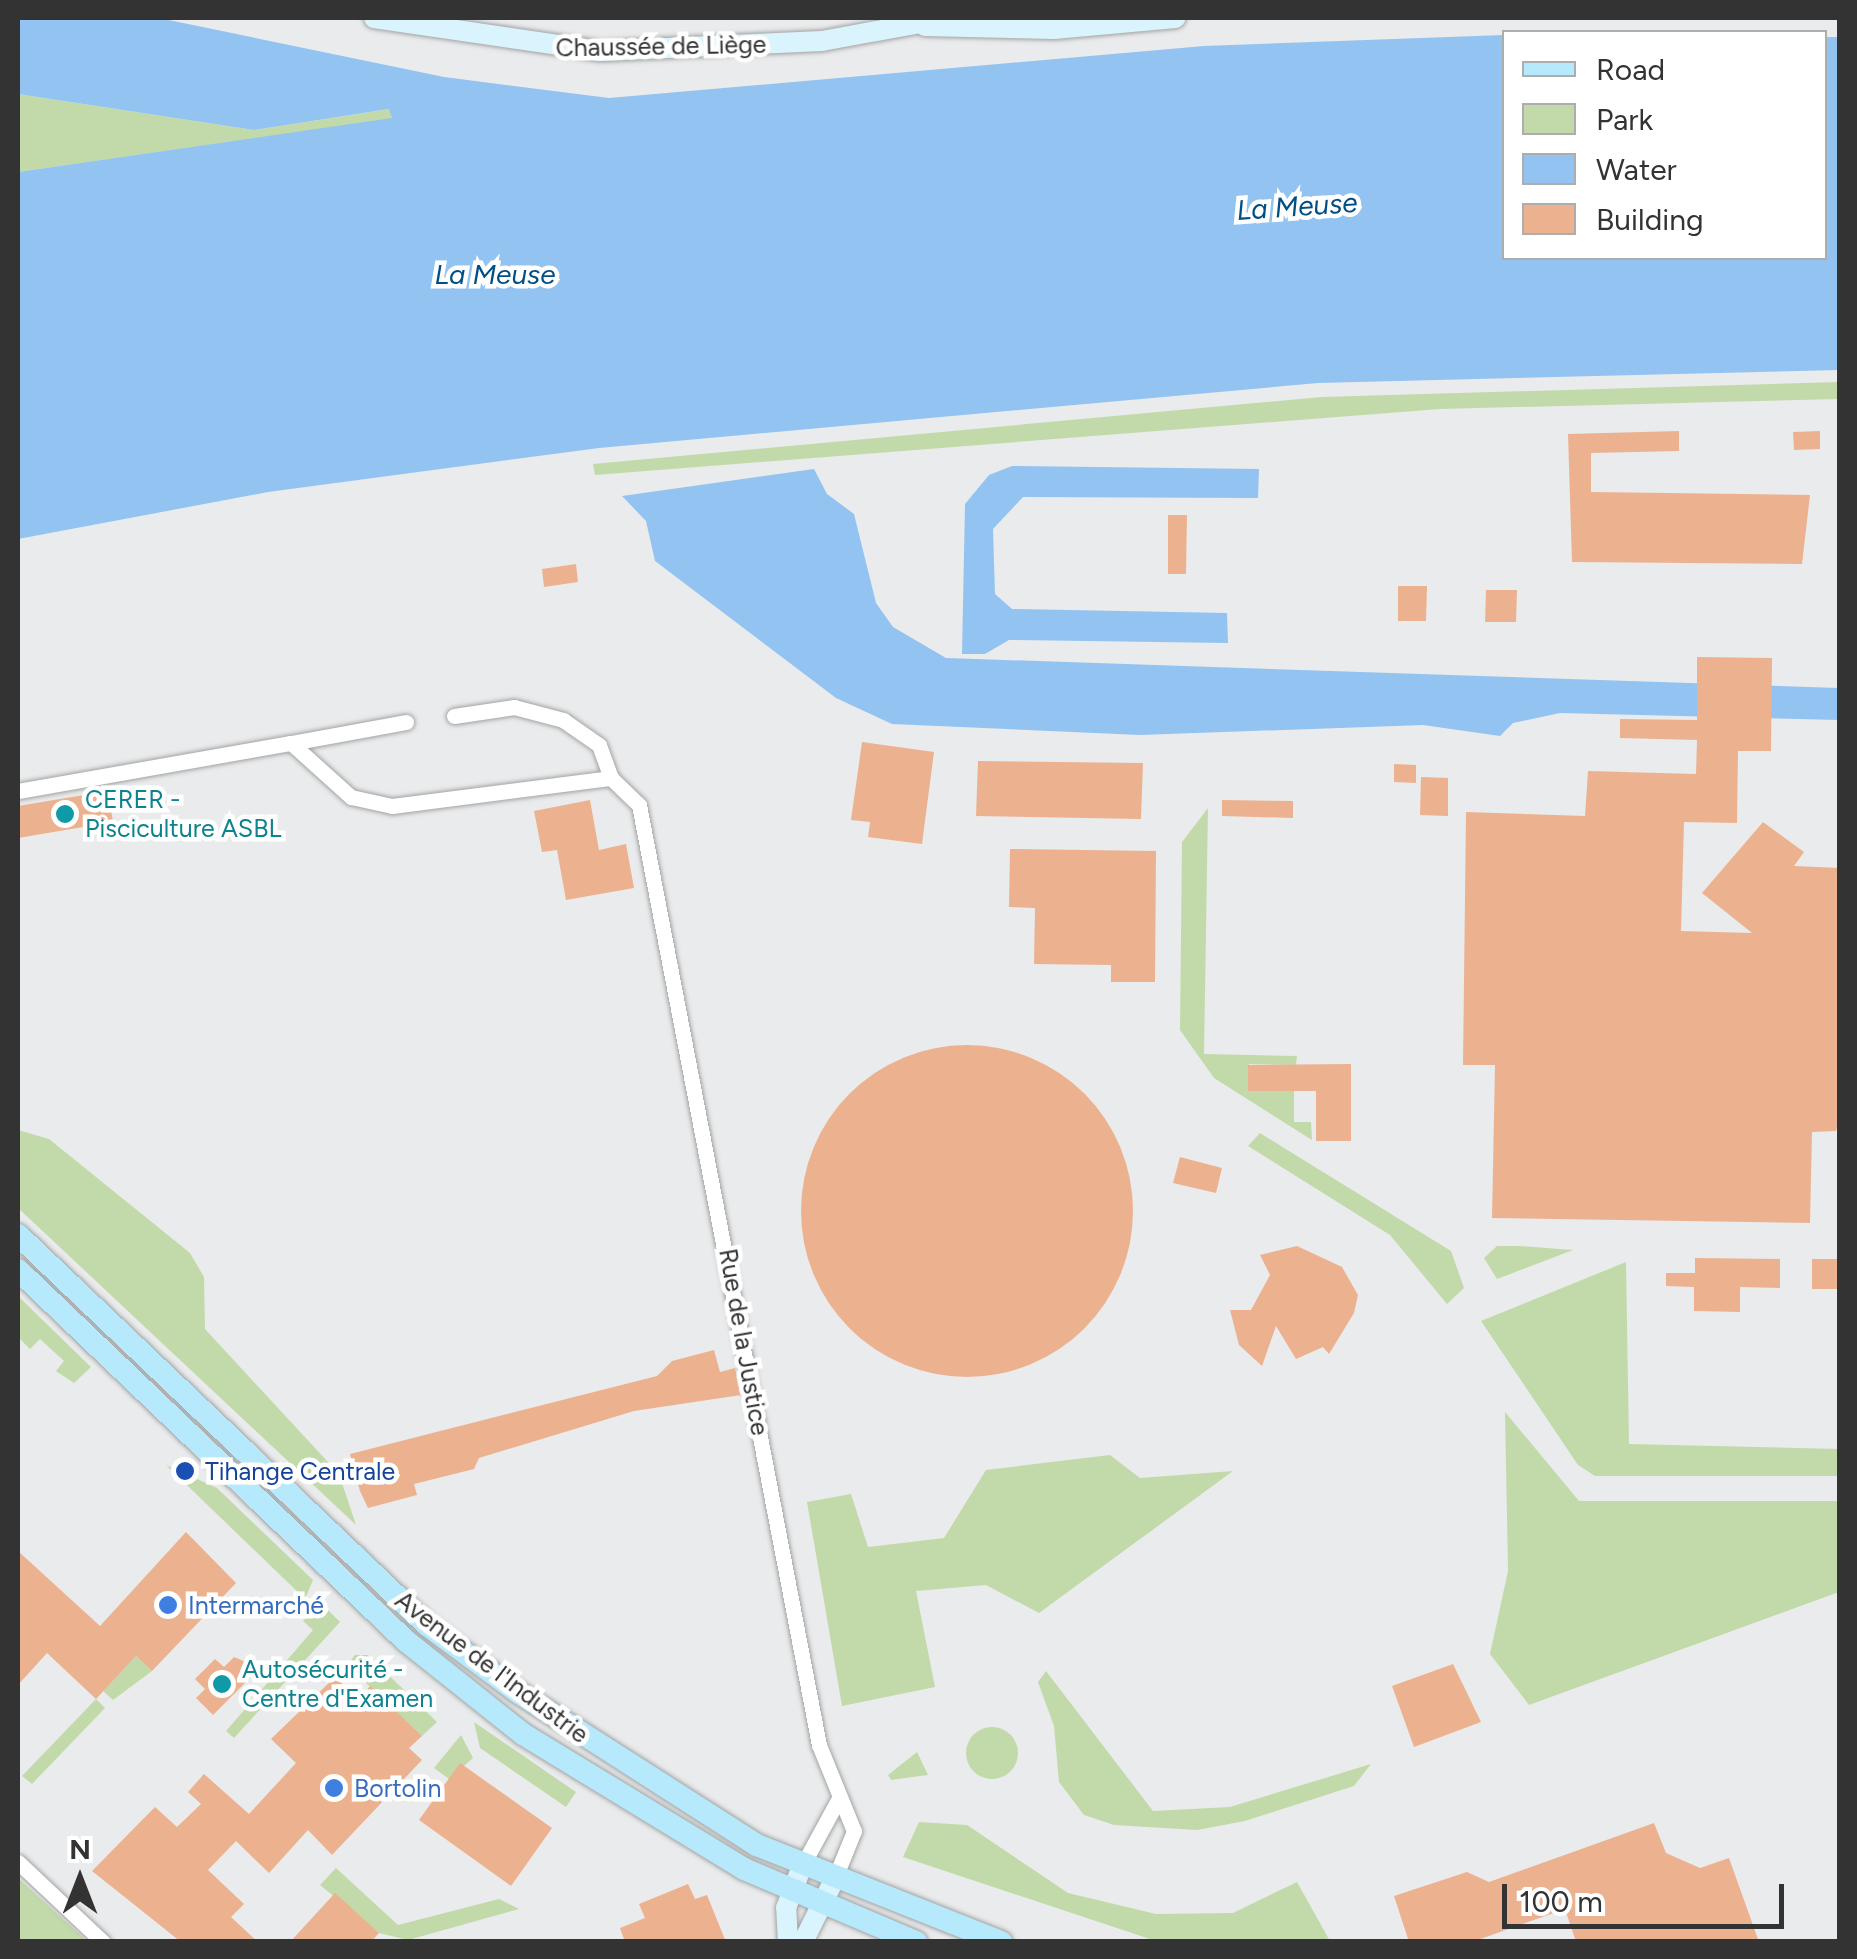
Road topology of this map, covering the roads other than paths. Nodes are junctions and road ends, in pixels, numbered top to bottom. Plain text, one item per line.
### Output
1 (374, 18) edge
2 (947, 18) edge
3 (1176, 18) edge
4 (923, 26) junction
5 (454, 716) dead end
6 (406, 722) dead end
7 (291, 743) junction
8 (611, 778) junction
9 (18, 791) edge
10 (18, 1235) edge
11 (18, 1270) edge
12 (839, 1798) junction
13 (18, 1862) edge
14 (802, 1866) junction
15 (834, 1880) junction
16 (791, 1891) junction
17 (820, 1914) junction
18 (103, 1942) edge
19 (788, 1942) edge
20 (803, 1942) edge
21 (916, 1942) edge
22 (1002, 1942) edge

1 - 4 main road, Chaussée de Liège
2 - 4 main road, Chaussée de Liège
3 - 4 main road
5 - 8 street, Rue de la Justice
6 - 7 street
7 - 8 street
7 - 9 street
8 - 12 street, Rue de la Justice
10 - 14 main road, Avenue de l'Industrie
11 - 16 main road, Avenue de l'Industrie
12 - 14 street
12 - 15 street, Rue de la Justice
13 - 18 street
14 - 15 main road, Avenue de l'Industrie
14 - 16 main road
15 - 17 main road, Rue de la Justice
15 - 22 main road, Avenue de l'Industrie
16 - 17 main road, Avenue de l'Industrie
16 - 19 main road
17 - 20 main road, Rue de la Justice
17 - 21 main road, Avenue de l'Industrie

